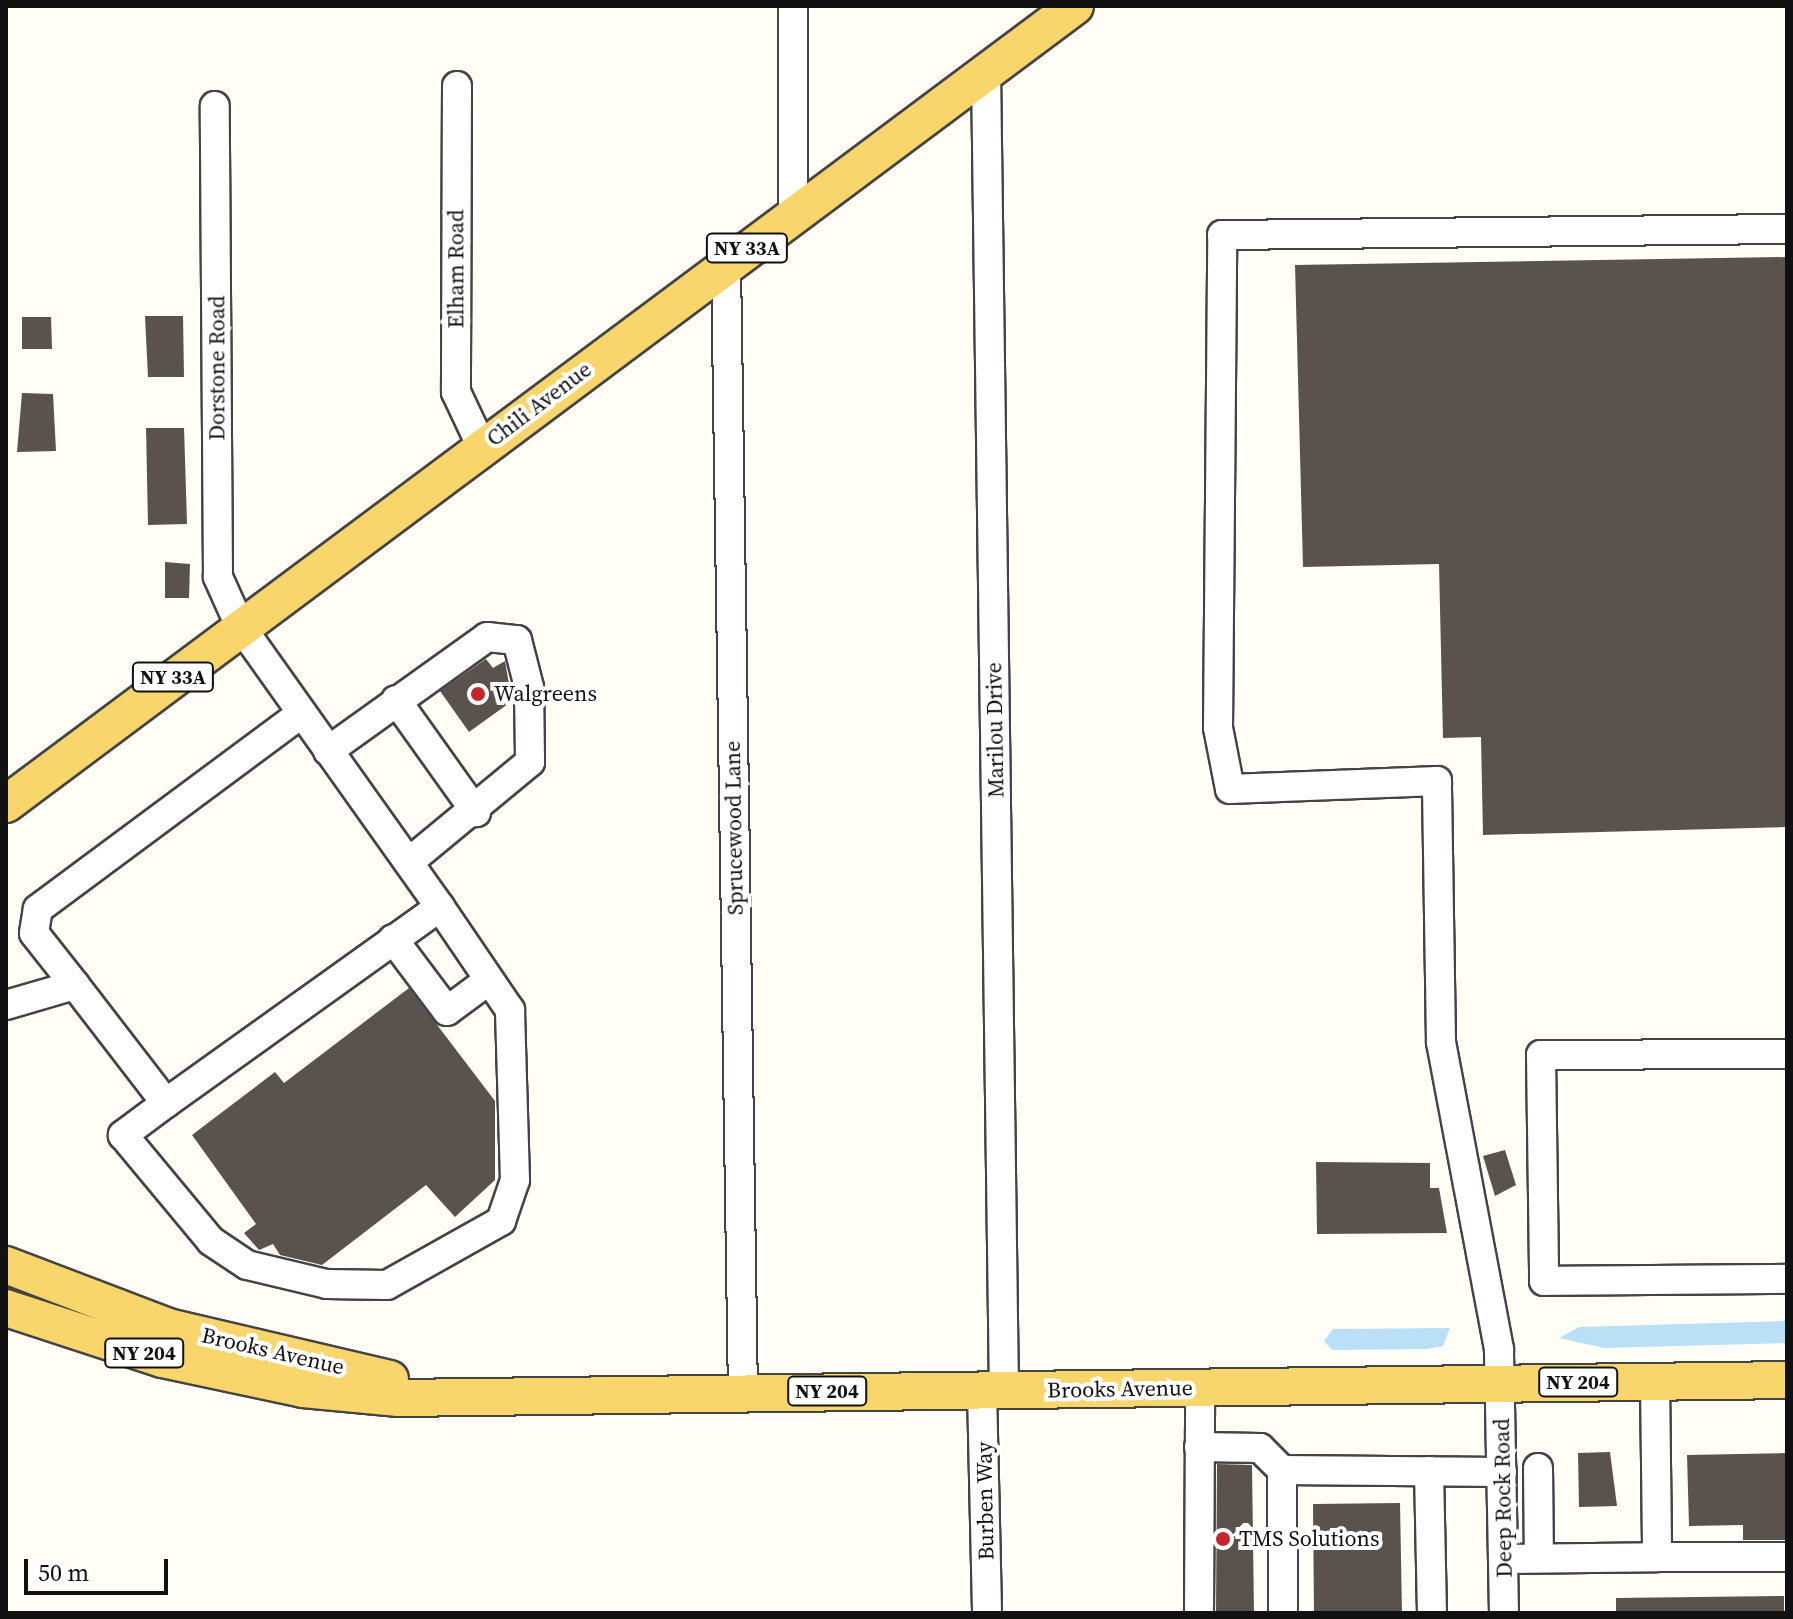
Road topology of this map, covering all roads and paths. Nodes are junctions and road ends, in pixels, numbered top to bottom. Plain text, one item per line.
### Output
1 (793, 6) edge
2 (1075, 6) edge
3 (986, 70) junction
4 (457, 86) dead end
5 (215, 106) dead end
6 (793, 213) junction
7 (1787, 229) edge
8 (726, 264) junction
9 (482, 447) junction
10 (240, 626) junction
11 (396, 700) junction
12 (301, 714) junction
13 (328, 751) junction
14 (6, 804) edge
15 (476, 812) junction
16 (409, 862) junction
17 (440, 907) junction
18 (393, 939) junction
19 (489, 980) junction
20 (75, 985) junction
21 (6, 1005) edge
22 (1787, 1054) edge
23 (166, 1103) junction
24 (6, 1265) edge
25 (1787, 1279) edge
26 (6, 1308) edge
27 (1787, 1380) edge
28 (1655, 1381) junction
29 (1501, 1383) junction
30 (1200, 1388) junction
31 (993, 1390) junction
32 (743, 1392) junction
33 (454, 1394) junction
34 (1199, 1447) junction
35 (1538, 1468) dead end
36 (1282, 1470) junction
37 (1429, 1471) junction
38 (1502, 1472) junction
39 (1657, 1557) junction
40 (1787, 1557) edge
41 (1539, 1558) junction
42 (1504, 1559) junction
43 (987, 1613) edge
44 (1199, 1613) edge
45 (1283, 1613) edge
46 (1432, 1613) edge
47 (1504, 1613) edge

1 - 6 street
2 - 3 main road, Chili Avenue / NY 33A
3 - 6 main road, Chili Avenue / NY 33A
3 - 31 street, Marilou Drive
4 - 9 street, Elham Road
5 - 10 street, Dorstone Road
6 - 8 main road, Chili Avenue / NY 33A
7 - 29 street, Deep Rock Road
8 - 9 main road, Chili Avenue / NY 33A
8 - 32 street, Sprucewood Lane
9 - 10 main road, Chili Avenue / NY 33A
10 - 12 street, Dorstone Road
10 - 14 main road, Chili Avenue / NY 33A
11 - 13 street
11 - 15 street
11 - 15 street
12 - 13 street, Dorstone Road
12 - 20 street
13 - 16 street, Dorstone Road
15 - 16 street
16 - 17 street, Dorstone Road
17 - 18 street
17 - 19 street, Dorstone Road
18 - 19 street
18 - 23 street
19 - 23 street, Dorstone Road
20 - 21 street
20 - 23 street
22 - 25 street
24 - 33 main road, Brooks Avenue / NY 204
26 - 33 main road, Brooks Avenue / NY 204
27 - 28 main road, Brooks Avenue / NY 204
28 - 29 main road, Brooks Avenue / NY 204
28 - 39 street
29 - 30 main road, Brooks Avenue / NY 204
29 - 38 street, Deep Rock Road
30 - 31 main road, Brooks Avenue / NY 204
30 - 34 street
31 - 32 main road, Brooks Avenue / NY 204
31 - 43 street, Burben Way
32 - 33 main road, Brooks Avenue / NY 204
34 - 36 street
34 - 44 street
35 - 41 street
36 - 37 street
36 - 45 street
37 - 38 street
37 - 46 street
38 - 42 street, Deep Rock Road
39 - 40 street
39 - 41 street
41 - 42 street
42 - 47 street, Deep Rock Road

